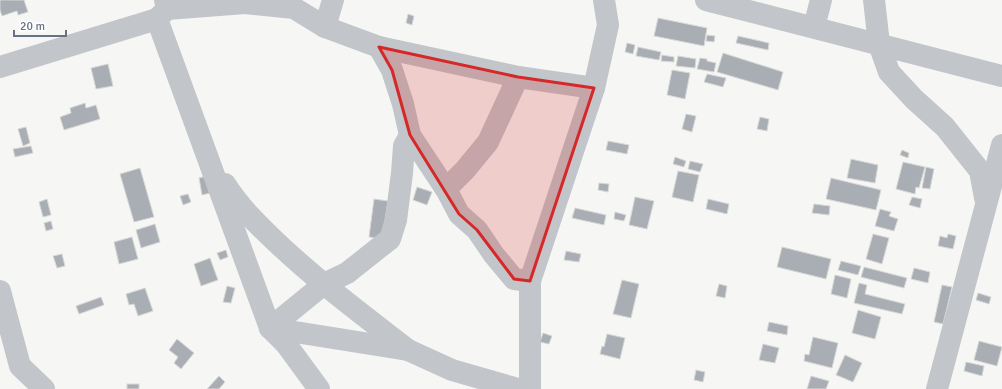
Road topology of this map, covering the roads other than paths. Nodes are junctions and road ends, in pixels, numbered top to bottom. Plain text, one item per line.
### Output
1 (333, 0) edge
2 (604, 0) edge
3 (706, 0) edge
4 (821, 0) edge
5 (874, 0) edge
6 (163, 9) edge
7 (325, 27) junction
8 (814, 28) junction
9 (879, 44) junction
10 (379, 47) junction
11 (0, 67) edge
12 (1002, 76) edge
13 (518, 77) junction
14 (594, 88) junction
15 (410, 135) junction
16 (201, 139) junction
17 (1002, 145) edge
18 (447, 191) junction
19 (986, 204) junction
20 (530, 282) junction
21 (324, 284) junction
22 (0, 291) edge
23 (270, 328) junction
24 (408, 350) junction
25 (44, 389) edge
26 (319, 389) edge
27 (518, 389) edge
28 (530, 389) edge
29 (937, 389) edge

1 - 7 street
2 - 14 street
3 - 8 street
4 - 8 street
5 - 9 street
6 - 7 street
6 - 11 street
6 - 16 street
7 - 10 street
8 - 9 street
9 - 12 street
9 - 19 street
10 - 13 street
10 - 15 street
13 - 14 street
13 - 18 street
14 - 20 street
15 - 18 street
15 - 21 street
16 - 21 street
16 - 23 street
17 - 19 street
18 - 20 street
19 - 29 street
20 - 28 street
21 - 23 street
21 - 24 street
22 - 25 street
23 - 24 street
23 - 26 street
24 - 27 street

